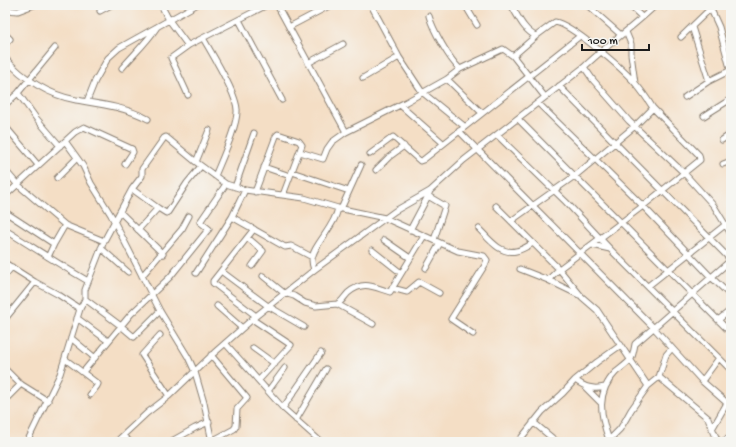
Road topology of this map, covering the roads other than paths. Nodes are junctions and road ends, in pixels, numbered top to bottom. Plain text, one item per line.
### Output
1 (5, 5) edge
2 (34, 5) edge
3 (111, 5) edge
4 (161, 5) edge
5 (196, 5) edge
6 (267, 5) edge
7 (277, 5) edge
8 (331, 5) edge
9 (372, 5) edge
10 (465, 5) edge
11 (511, 5) edge
12 (587, 5) edge
13 (630, 5) edge
14 (656, 5) edge
15 (710, 7) edge
16 (7, 11) edge
17 (100, 12) dead end
18 (429, 16) dead end
19 (642, 17) junction
20 (169, 20) junction
21 (239, 20) junction
22 (477, 25) dead end
23 (158, 26) junction
24 (289, 27) junction
25 (692, 27) junction
26 (5, 34) edge
27 (623, 34) junction
28 (536, 36) junction
29 (580, 36) junction
30 (681, 37) dead end
31 (203, 38) junction
32 (5, 44) edge
33 (343, 44) dead end
34 (189, 45) junction
35 (55, 48) dead end
36 (600, 52) junction
37 (513, 56) junction
38 (399, 57) junction
39 (6, 62) edge
40 (308, 63) junction
41 (122, 68) dead end
42 (584, 68) junction
43 (460, 69) junction
44 (731, 71) edge
45 (528, 76) junction
46 (363, 78) dead end
47 (447, 79) junction
48 (28, 80) junction
49 (709, 81) junction
50 (634, 83) junction
51 (559, 86) junction
52 (422, 92) junction
53 (18, 93) junction
54 (188, 95) dead end
55 (545, 97) junction
56 (685, 97) dead end
57 (731, 99) edge
58 (282, 100) dead end
59 (87, 101) junction
60 (538, 103) junction
61 (5, 105) edge
62 (400, 105) junction
63 (653, 108) junction
64 (482, 113) junction
65 (704, 116) dead end
66 (148, 119) dead end
67 (518, 119) junction
68 (5, 126) edge
69 (464, 126) junction
70 (634, 126) junction
71 (209, 130) dead end
72 (459, 131) junction
73 (254, 132) dead end
74 (346, 132) junction
75 (731, 134) edge
76 (498, 136) junction
77 (722, 140) dead end
78 (65, 141) junction
79 (615, 142) junction
80 (443, 144) junction
81 (60, 146) junction
82 (404, 146) junction
83 (478, 150) junction
84 (300, 152) junction
85 (370, 154) dead end
86 (77, 158) junction
87 (595, 159) junction
88 (731, 161) edge
89 (125, 164) dead end
90 (198, 164) junction
91 (723, 164) dead end
92 (38, 165) junction
93 (361, 165) dead end
94 (264, 167) junction
95 (5, 170) edge
96 (376, 170) dead end
97 (684, 173) junction
98 (291, 174) junction
99 (214, 176) junction
100 (576, 176) junction
101 (58, 178) dead end
102 (17, 184) junction
103 (226, 184) junction
104 (235, 187) junction
105 (132, 189) junction
106 (245, 190) junction
107 (554, 190) junction
108 (663, 190) junction
109 (349, 191) junction
110 (255, 192) junction
111 (429, 194) junction
112 (283, 195) junction
113 (5, 196) edge
114 (496, 206) dead end
115 (533, 206) junction
116 (643, 206) junction
117 (158, 208) junction
118 (340, 209) junction
119 (5, 212) edge
120 (120, 212) junction
121 (189, 216) dead end
122 (232, 217) junction
123 (385, 218) junction
124 (114, 221) junction
125 (511, 221) junction
126 (622, 223) junction
127 (65, 225) junction
128 (726, 225) junction
129 (254, 229) junction
130 (479, 229) dead end
131 (5, 230) edge
132 (138, 230) junction
133 (410, 230) junction
134 (731, 234) edge
135 (424, 236) junction
136 (248, 238) junction
137 (600, 239) junction
138 (709, 239) junction
139 (384, 240) dead end
140 (434, 240) junction
141 (104, 241) junction
142 (440, 243) junction
143 (533, 243) junction
144 (54, 244) junction
145 (592, 245) junction
146 (101, 248) junction
147 (610, 249) junction
148 (372, 250) dead end
149 (580, 253) junction
150 (163, 254) junction
151 (689, 254) junction
152 (48, 257) junction
153 (312, 257) junction
154 (410, 258) junction
155 (731, 260) edge
156 (5, 263) edge
157 (252, 266) dead end
158 (12, 267) junction
159 (426, 268) dead end
160 (520, 269) dead end
161 (559, 269) junction
162 (314, 270) junction
163 (668, 270) junction
164 (221, 271) junction
165 (128, 272) dead end
166 (196, 273) dead end
167 (401, 273) junction
168 (5, 275) edge
169 (142, 276) junction
170 (263, 276) dead end
171 (711, 278) junction
172 (548, 280) junction
173 (88, 281) junction
174 (35, 282) junction
175 (648, 286) junction
176 (392, 288) junction
177 (284, 293) junction
178 (439, 293) dead end
179 (152, 295) junction
180 (692, 295) junction
181 (731, 296) edge
182 (582, 297) junction
183 (85, 299) junction
184 (337, 304) junction
185 (217, 306) dead end
186 (268, 306) junction
187 (80, 309) junction
188 (731, 310) edge
189 (160, 311) junction
190 (673, 312) junction
191 (254, 317) junction
192 (78, 318) junction
193 (5, 319) edge
194 (718, 320) junction
195 (373, 324) dead end
196 (121, 326) junction
197 (242, 328) junction
198 (304, 328) dead end
199 (654, 328) junction
200 (731, 333) edge
201 (473, 334) dead end
202 (160, 335) dead end
203 (71, 338) junction
204 (108, 341) junction
205 (225, 343) junction
206 (621, 345) junction
207 (253, 348) dead end
208 (672, 348) junction
209 (321, 353) dead end
210 (212, 355) junction
211 (95, 358) junction
212 (719, 358) junction
213 (65, 359) junction
214 (631, 359) junction
215 (275, 364) junction
216 (285, 368) dead end
217 (326, 369) dead end
218 (5, 370) edge
219 (731, 370) edge
220 (83, 372) junction
221 (195, 372) junction
222 (659, 377) junction
223 (259, 380) junction
224 (575, 380) junction
225 (702, 381) junction
226 (21, 384) junction
227 (648, 386) junction
228 (586, 387) junction
229 (605, 387) junction
230 (268, 392) junction
231 (90, 395) dead end
232 (169, 396) junction
233 (5, 400) edge
234 (48, 401) junction
235 (601, 403) junction
236 (729, 405) edge
237 (283, 408) junction
238 (296, 420) junction
239 (209, 422) junction
240 (533, 422) junction
241 (712, 430) junction
242 (123, 436) junction
243 (731, 438) edge
244 (608, 441) edge
245 (27, 442) edge
246 (116, 442) edge
247 (130, 442) edge
248 (170, 442) edge
249 (211, 442) edge
250 (322, 442) edge
251 (518, 442) edge
252 (557, 442) edge
253 (718, 442) edge
254 (722, 442) edge

1 - 16 street
2 - 16 street
3 - 17 street
4 - 20 street
5 - 20 street
6 - 21 street
7 - 24 street
8 - 24 street
9 - 38 street
10 - 22 street
11 - 28 street
12 - 27 street
13 - 19 street
14 - 19 street
15 - 25 street
15 - 44 street
18 - 43 street
19 - 27 street
20 - 23 street
20 - 34 street
21 - 31 street
21 - 58 street
23 - 41 street
23 - 59 street
24 - 40 street
25 - 30 street
25 - 49 street
26 - 32 street
27 - 36 street
27 - 50 street
28 - 29 street
28 - 37 street
29 - 36 street
29 - 45 street
31 - 34 street
31 - 99 street
33 - 40 street
34 - 54 street
35 - 48 street
36 - 42 street
36 - 50 street
37 - 43 street
37 - 45 street
38 - 46 street
38 - 52 street
39 - 48 street
40 - 74 street
42 - 51 street
42 - 70 street
43 - 47 street
44 - 49 street
45 - 55 street
45 - 64 street
47 - 52 street
47 - 64 street
48 - 53 street
48 - 59 street
49 - 56 street
50 - 63 street
51 - 55 street
51 - 79 street
52 - 62 street
52 - 69 street
53 - 61 street
53 - 81 street
55 - 60 street
57 - 65 street
59 - 66 street
60 - 67 street
60 - 87 street
62 - 74 street
62 - 80 street
63 - 70 street
63 - 97 street
64 - 69 street
67 - 76 street
67 - 100 street
68 - 92 street
69 - 72 street
70 - 79 street
70 - 97 street
71 - 90 street
72 - 80 street
72 - 83 street
73 - 104 street
74 - 84 street
75 - 77 street
76 - 83 street
76 - 107 street
78 - 81 street
78 - 86 street
78 - 89 street
79 - 87 street
79 - 108 street
80 - 82 street
81 - 92 street
82 - 85 street
82 - 96 street
83 - 111 street
83 - 115 street
84 - 94 street
84 - 98 street
86 - 101 street
86 - 124 street
87 - 100 street
87 - 116 street
88 - 91 street
90 - 99 street
90 - 105 street
90 - 117 street
92 - 102 street
93 - 109 street
94 - 98 street
94 - 110 street
95 - 102 street
97 - 108 street
97 - 128 street
98 - 109 street
98 - 112 street
99 - 103 street
100 - 107 street
100 - 126 street
102 - 113 street
102 - 127 street
103 - 104 street
103 - 179 street
104 - 106 street
105 - 117 street
105 - 120 street
106 - 110 street
106 - 122 street
107 - 115 street
107 - 137 street
108 - 116 street
108 - 138 street
109 - 118 street
110 - 112 street
111 - 123 street
111 - 133 street
111 - 140 street
112 - 118 street
114 - 125 street
115 - 125 street
115 - 149 street
116 - 126 street
116 - 151 street
117 - 132 street
118 - 123 street
118 - 153 street
119 - 144 street
120 - 124 street
120 - 132 street
121 - 150 street
122 - 129 street
122 - 166 street
123 - 133 street
123 - 162 street
124 - 141 street
124 - 169 street
125 - 143 street
126 - 137 street
126 - 163 street
127 - 141 street
127 - 144 street
128 - 134 street
128 - 138 street
129 - 136 street
129 - 153 street
130 - 143 street
131 - 152 street
132 - 150 street
133 - 135 street
135 - 140 street
135 - 154 street
136 - 157 street
136 - 164 street
137 - 145 street
137 - 147 street
138 - 151 street
138 - 155 street
139 - 154 street
140 - 142 street
141 - 146 street
142 - 159 street
142 - 201 street
143 - 161 street
144 - 152 street
145 - 147 street
145 - 149 street
146 - 165 street
146 - 173 street
147 - 175 street
148 - 167 street
149 - 161 street
149 - 199 street
150 - 169 street
151 - 163 street
151 - 171 street
152 - 173 street
153 - 162 street
154 - 167 street
155 - 171 street
156 - 158 street
158 - 168 street
158 - 174 street
160 - 172 street
161 - 172 street
161 - 182 street
162 - 177 street
163 - 175 street
163 - 180 street
164 - 186 street
164 - 191 street
167 - 176 street
169 - 179 street
170 - 177 street
171 - 180 street
171 - 181 street
172 - 182 street
173 - 183 street
174 - 187 street
174 - 193 street
175 - 190 street
176 - 178 street
176 - 184 street
177 - 184 street
177 - 186 street
179 - 189 street
179 - 196 street
180 - 190 street
180 - 194 street
182 - 206 street
183 - 187 street
183 - 196 street
184 - 195 street
185 - 197 street
186 - 191 street
186 - 198 street
187 - 192 street
188 - 194 street
189 - 196 street
189 - 221 street
190 - 199 street
190 - 212 street
191 - 197 street
191 - 215 street
192 - 203 street
192 - 204 street
194 - 200 street
196 - 204 street
197 - 205 street
199 - 208 street
199 - 214 street
202 - 232 street
203 - 211 street
203 - 213 street
204 - 211 street
205 - 210 street
205 - 223 street
206 - 214 street
206 - 224 street
207 - 215 street
208 - 222 street
208 - 225 street
209 - 237 street
210 - 221 street
210 - 249 street
211 - 220 street
212 - 219 street
212 - 225 street
213 - 220 street
213 - 234 street
214 - 227 street
214 - 229 street
215 - 223 street
216 - 230 street
217 - 238 street
218 - 226 street
220 - 231 street
221 - 232 street
221 - 239 street
222 - 227 street
222 - 241 street
223 - 230 street
224 - 228 street
224 - 240 street
225 - 236 street
226 - 233 street
226 - 234 street
227 - 244 street
228 - 229 street
228 - 235 street
229 - 235 street
230 - 237 street
232 - 242 street
234 - 245 street
235 - 244 street
236 - 241 street
237 - 238 street
238 - 250 street
239 - 248 street
239 - 249 street
240 - 251 street
240 - 252 street
241 - 253 street
242 - 246 street
242 - 247 street
243 - 254 street

